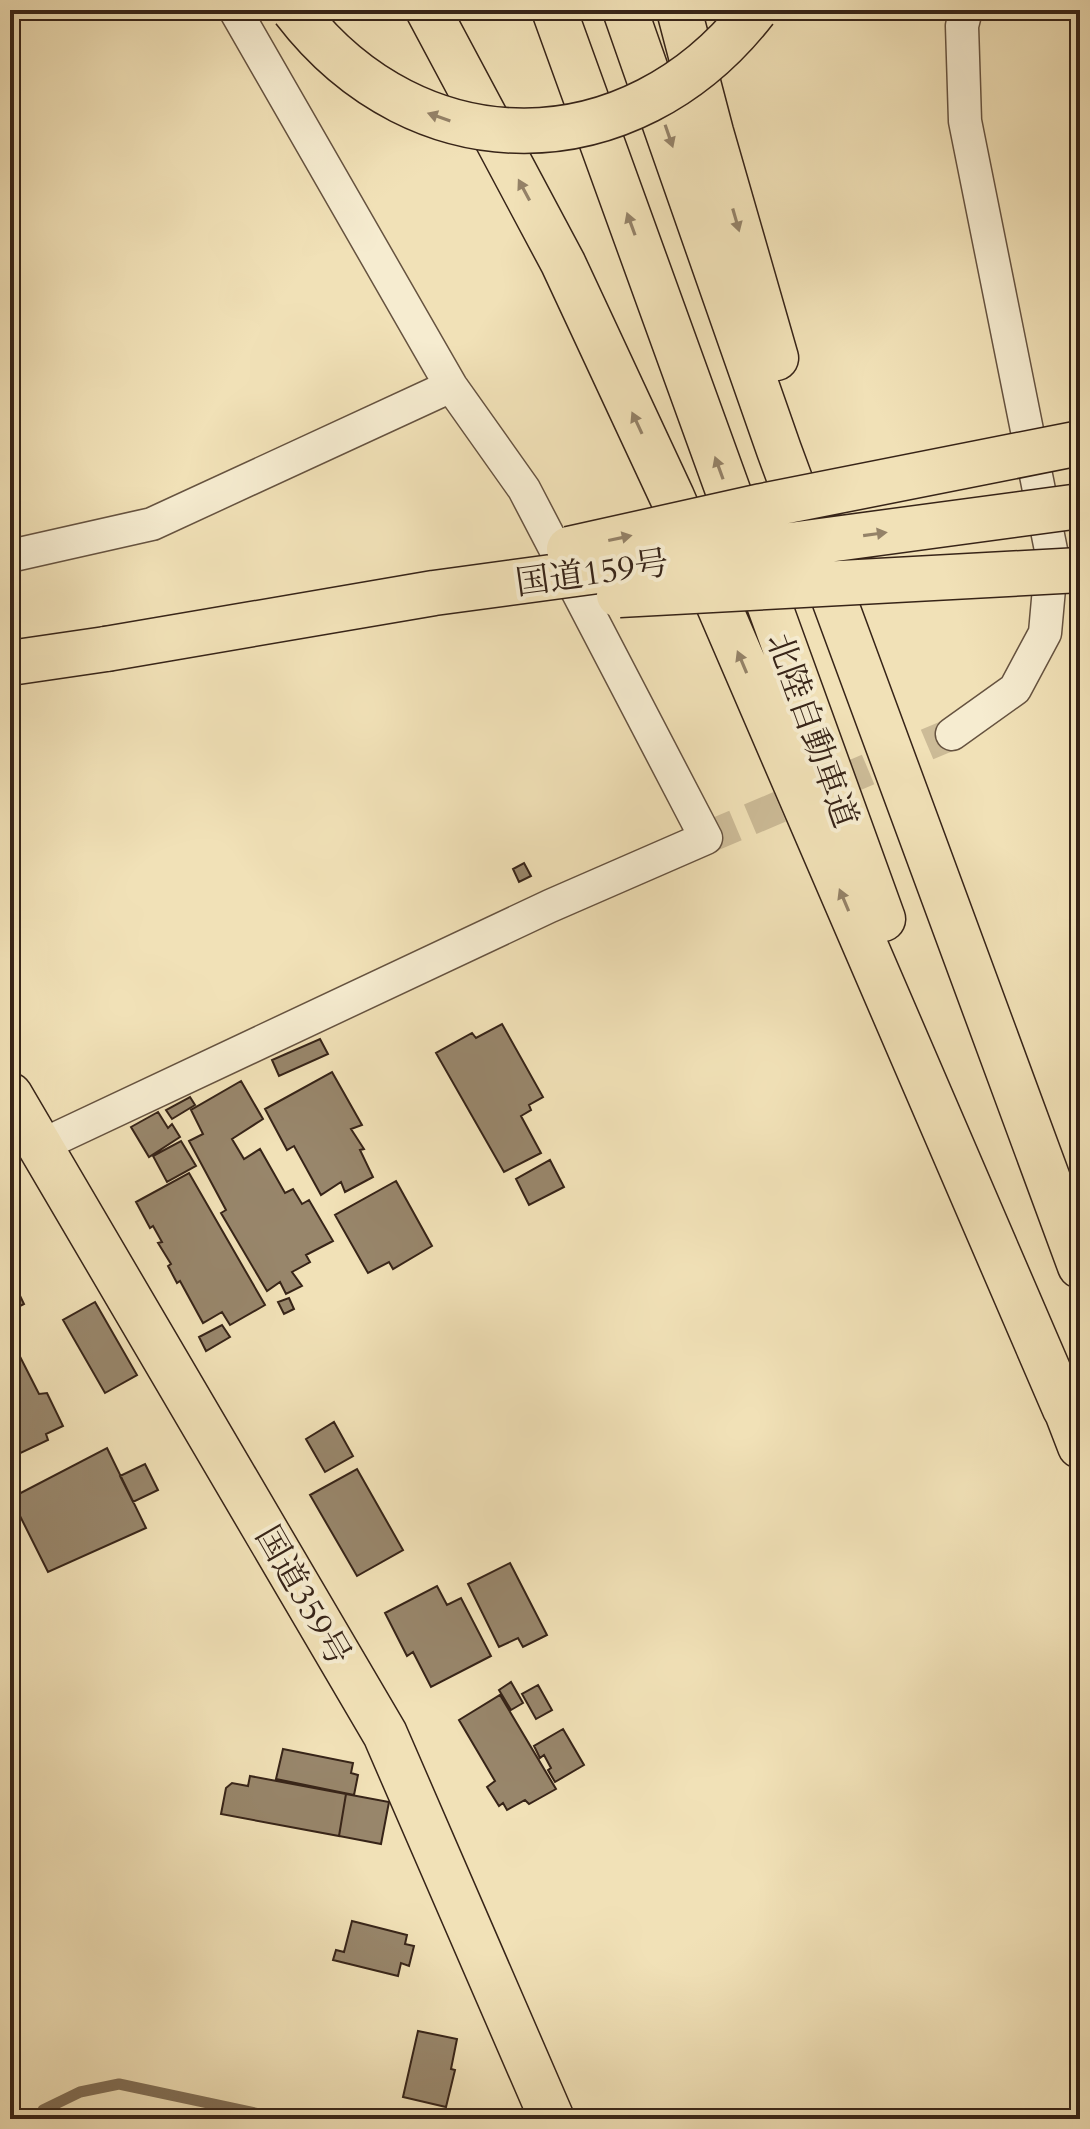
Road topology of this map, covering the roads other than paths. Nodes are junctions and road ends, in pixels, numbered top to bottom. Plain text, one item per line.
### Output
1 (235, 10) edge
2 (294, 10) edge
3 (428, 10) edge
4 (554, 10) edge
5 (625, 10) edge
6 (679, 10) edge
7 (755, 10) edge
8 (966, 10) edge
9 (451, 386) junction
10 (1080, 443) edge
11 (1080, 506) edge
12 (10, 556) edge
13 (1080, 570) edge
14 (1080, 585) edge
15 (652, 593) junction
16 (272, 619) junction
17 (106, 649) junction
18 (10, 663) edge
19 (952, 734) tunnel mouth
20 (10, 1095) edge
21 (40, 1146) junction
22 (1063, 1220) junction
23 (1080, 1266) edge
24 (1072, 1427) edge
25 (552, 2119) edge

1 - 9 street
7 -> 2 highway, bridge
24 -> 3 highway
24 -> 4 highway, 北陸自動車道
5 -> 22 highway, 北陸自動車道
6 -> 22 highway
8 - 19 street
9 - 12 street
9 - 21 street
16 -> 10 highway, bridge
16 -> 11 highway, 国道159号, bridge
13 - 15 highway, 国道159号, bridge
14 - 15 highway, bridge
15 - 17 highway, 国道159号, bridge
16 - 17 highway, 国道159号, bridge
17 - 18 highway, 国道159号
20 - 21 highway, 国道359号
21 - 25 highway, 国道359号
22 - 23 highway, 北陸自動車道

